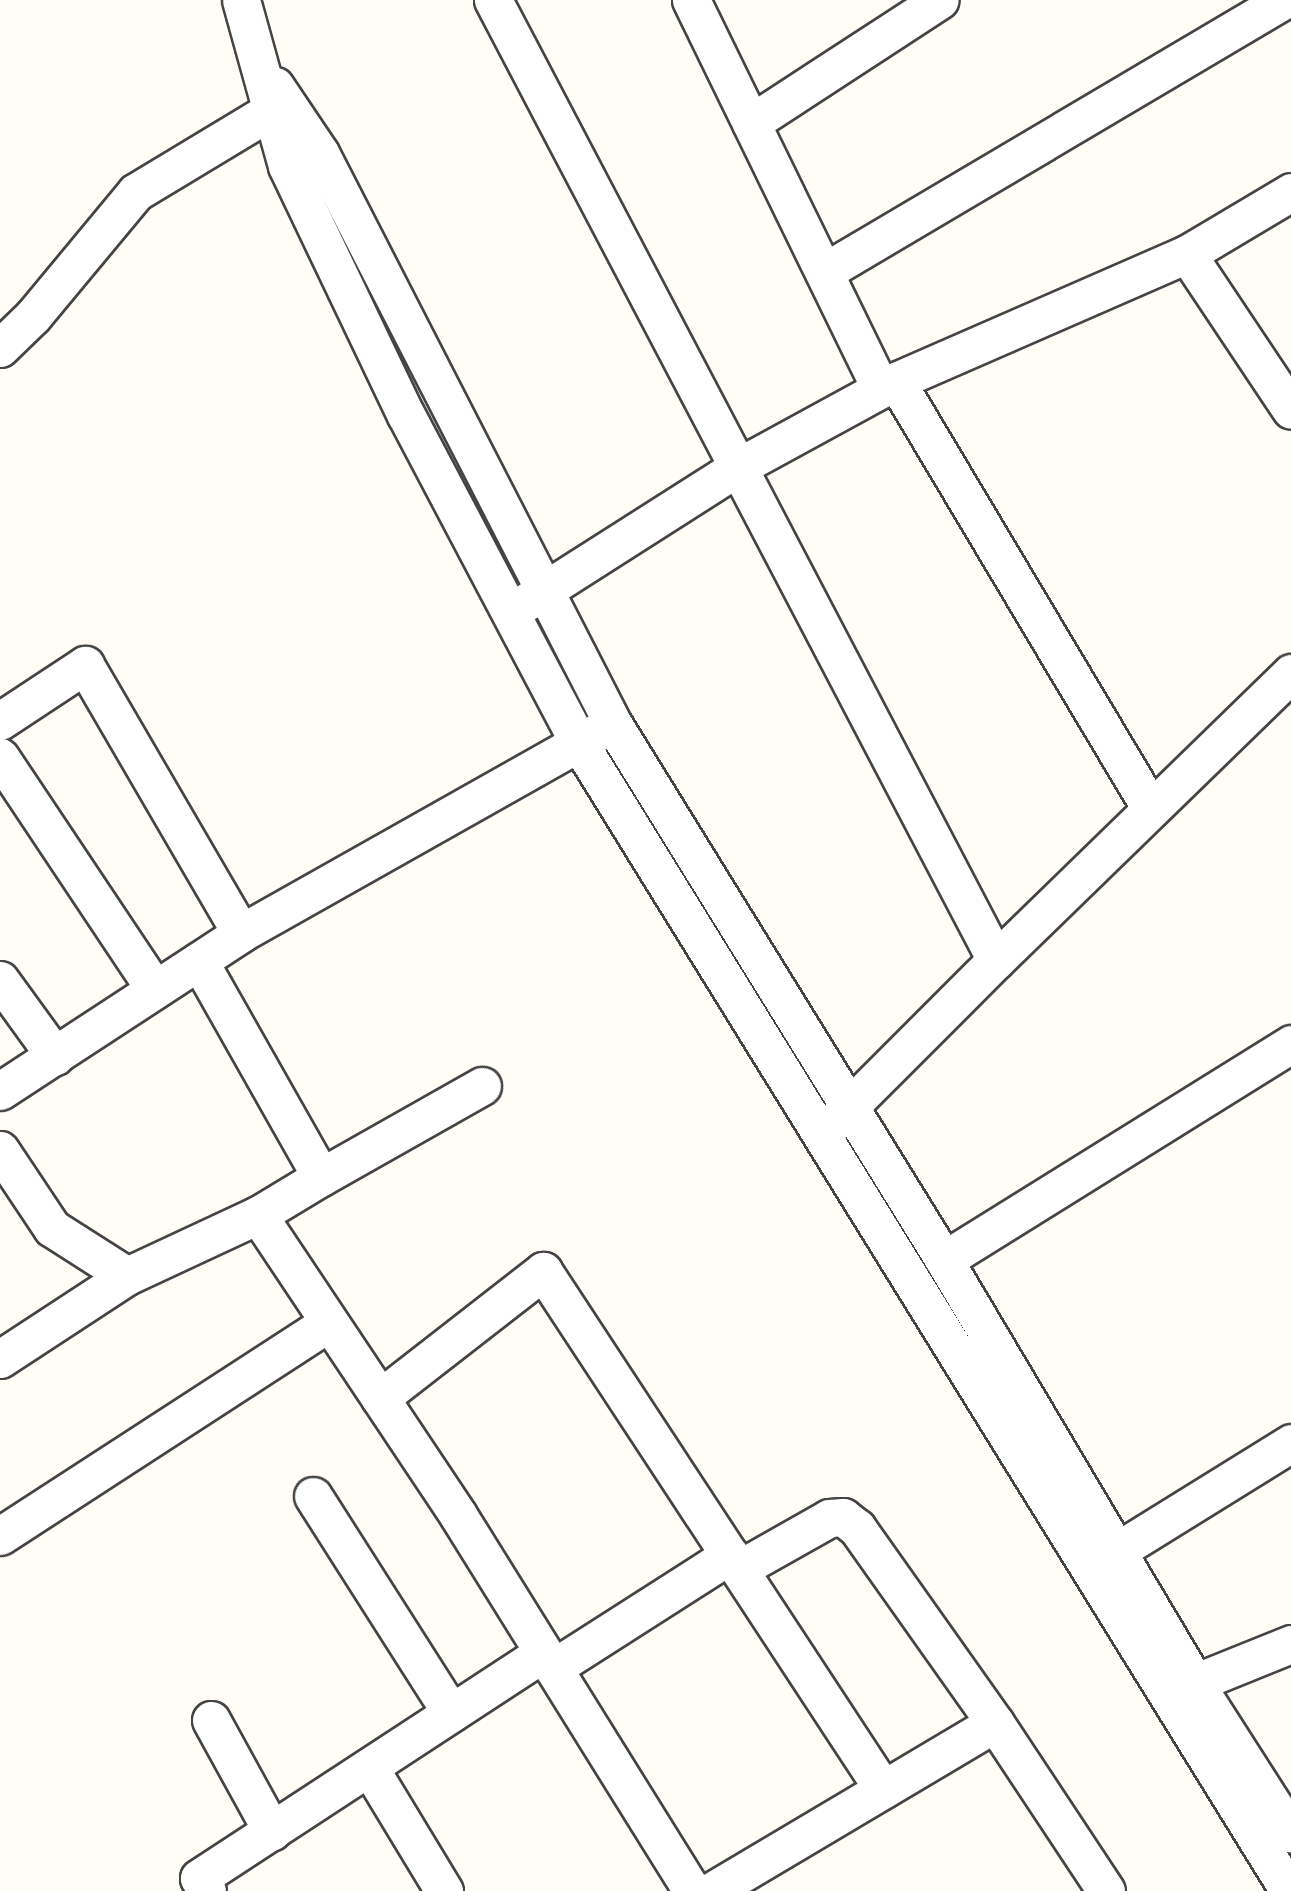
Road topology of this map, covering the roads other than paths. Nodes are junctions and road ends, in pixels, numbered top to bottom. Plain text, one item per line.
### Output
1 (240, 0) edge
2 (494, 0) edge
3 (691, 0) edge
4 (940, 0) edge
5 (1284, 0) edge
6 (262, 68) junction
7 (272, 110) junction
8 (751, 123) junction
9 (1291, 192) edge
10 (1187, 254) junction
11 (824, 272) junction
12 (0, 348) edge
13 (889, 385) junction
14 (1291, 410) edge
15 (738, 467) junction
16 (545, 592) junction
17 (510, 612) junction
18 (1291, 673) edge
19 (0, 721) edge
20 (613, 724) junction
21 (579, 743) junction
22 (0, 757) edge
23 (1151, 809) junction
24 (241, 933) junction
25 (996, 960) junction
26 (199, 961) junction
27 (0, 979) edge
28 (155, 989) junction
29 (1291, 1044) edge
30 (55, 1056) junction
31 (482, 1086) dead end
32 (0, 1091) edge
33 (848, 1110) junction
34 (820, 1135) junction
35 (0, 1150) edge
36 (321, 1177) junction
37 (258, 1215) junction
38 (944, 1260) junction
39 (127, 1276) junction
40 (329, 1322) junction
41 (0, 1359) edge
42 (380, 1398) junction
43 (1291, 1443) edge
44 (313, 1496) dead end
45 (0, 1536) edge
46 (1117, 1551) junction
47 (734, 1562) junction
48 (1291, 1644) edge
49 (548, 1661) junction
50 (1180, 1687) junction
51 (451, 1713) junction
52 (211, 1720) dead end
53 (995, 1723) junction
54 (369, 1767) junction
55 (883, 1789) junction
56 (272, 1831) junction
57 (1291, 1833) edge
58 (1092, 1886) edge
59 (207, 1891) edge
60 (444, 1891) edge
61 (692, 1891) edge
62 (712, 1891) edge
63 (1289, 1891) edge

1 - 6 street
2 - 15 street
3 - 8 street
4 - 8 street
5 - 11 street
6 - 7 street
6 - 16 street
7 - 12 street
7 - 17 street
8 - 11 street
9 - 10 street
10 - 13 street
10 - 14 street
11 - 13 street
13 - 15 street
13 - 23 street
15 - 16 street
15 - 25 street
16 - 17 street
16 - 20 street
17 - 21 street
18 - 23 street
19 - 24 street
20 - 21 street
20 - 33 street
21 - 24 street
21 - 34 street
22 - 28 street
23 - 25 street
24 - 26 street
25 - 33 street
26 - 28 street
26 - 36 street
27 - 30 street
28 - 30 street
29 - 38 street
30 - 32 street
31 - 36 street
33 - 34 street
33 - 38 street
34 - 50 street
35 - 39 street
36 - 37 street
37 - 39 street
37 - 40 street
38 - 46 street
39 - 41 street
40 - 42 street
40 - 45 street
42 - 47 street
42 - 49 street
43 - 46 street
44 - 51 street
46 - 50 street
47 - 49 street
47 - 53 street
47 - 55 street
48 - 50 street
49 - 51 street
49 - 61 street
50 - 57 street
50 - 63 street
51 - 54 street
52 - 56 street
53 - 55 street
53 - 58 street
54 - 56 street
54 - 60 street
55 - 62 street
56 - 59 street

